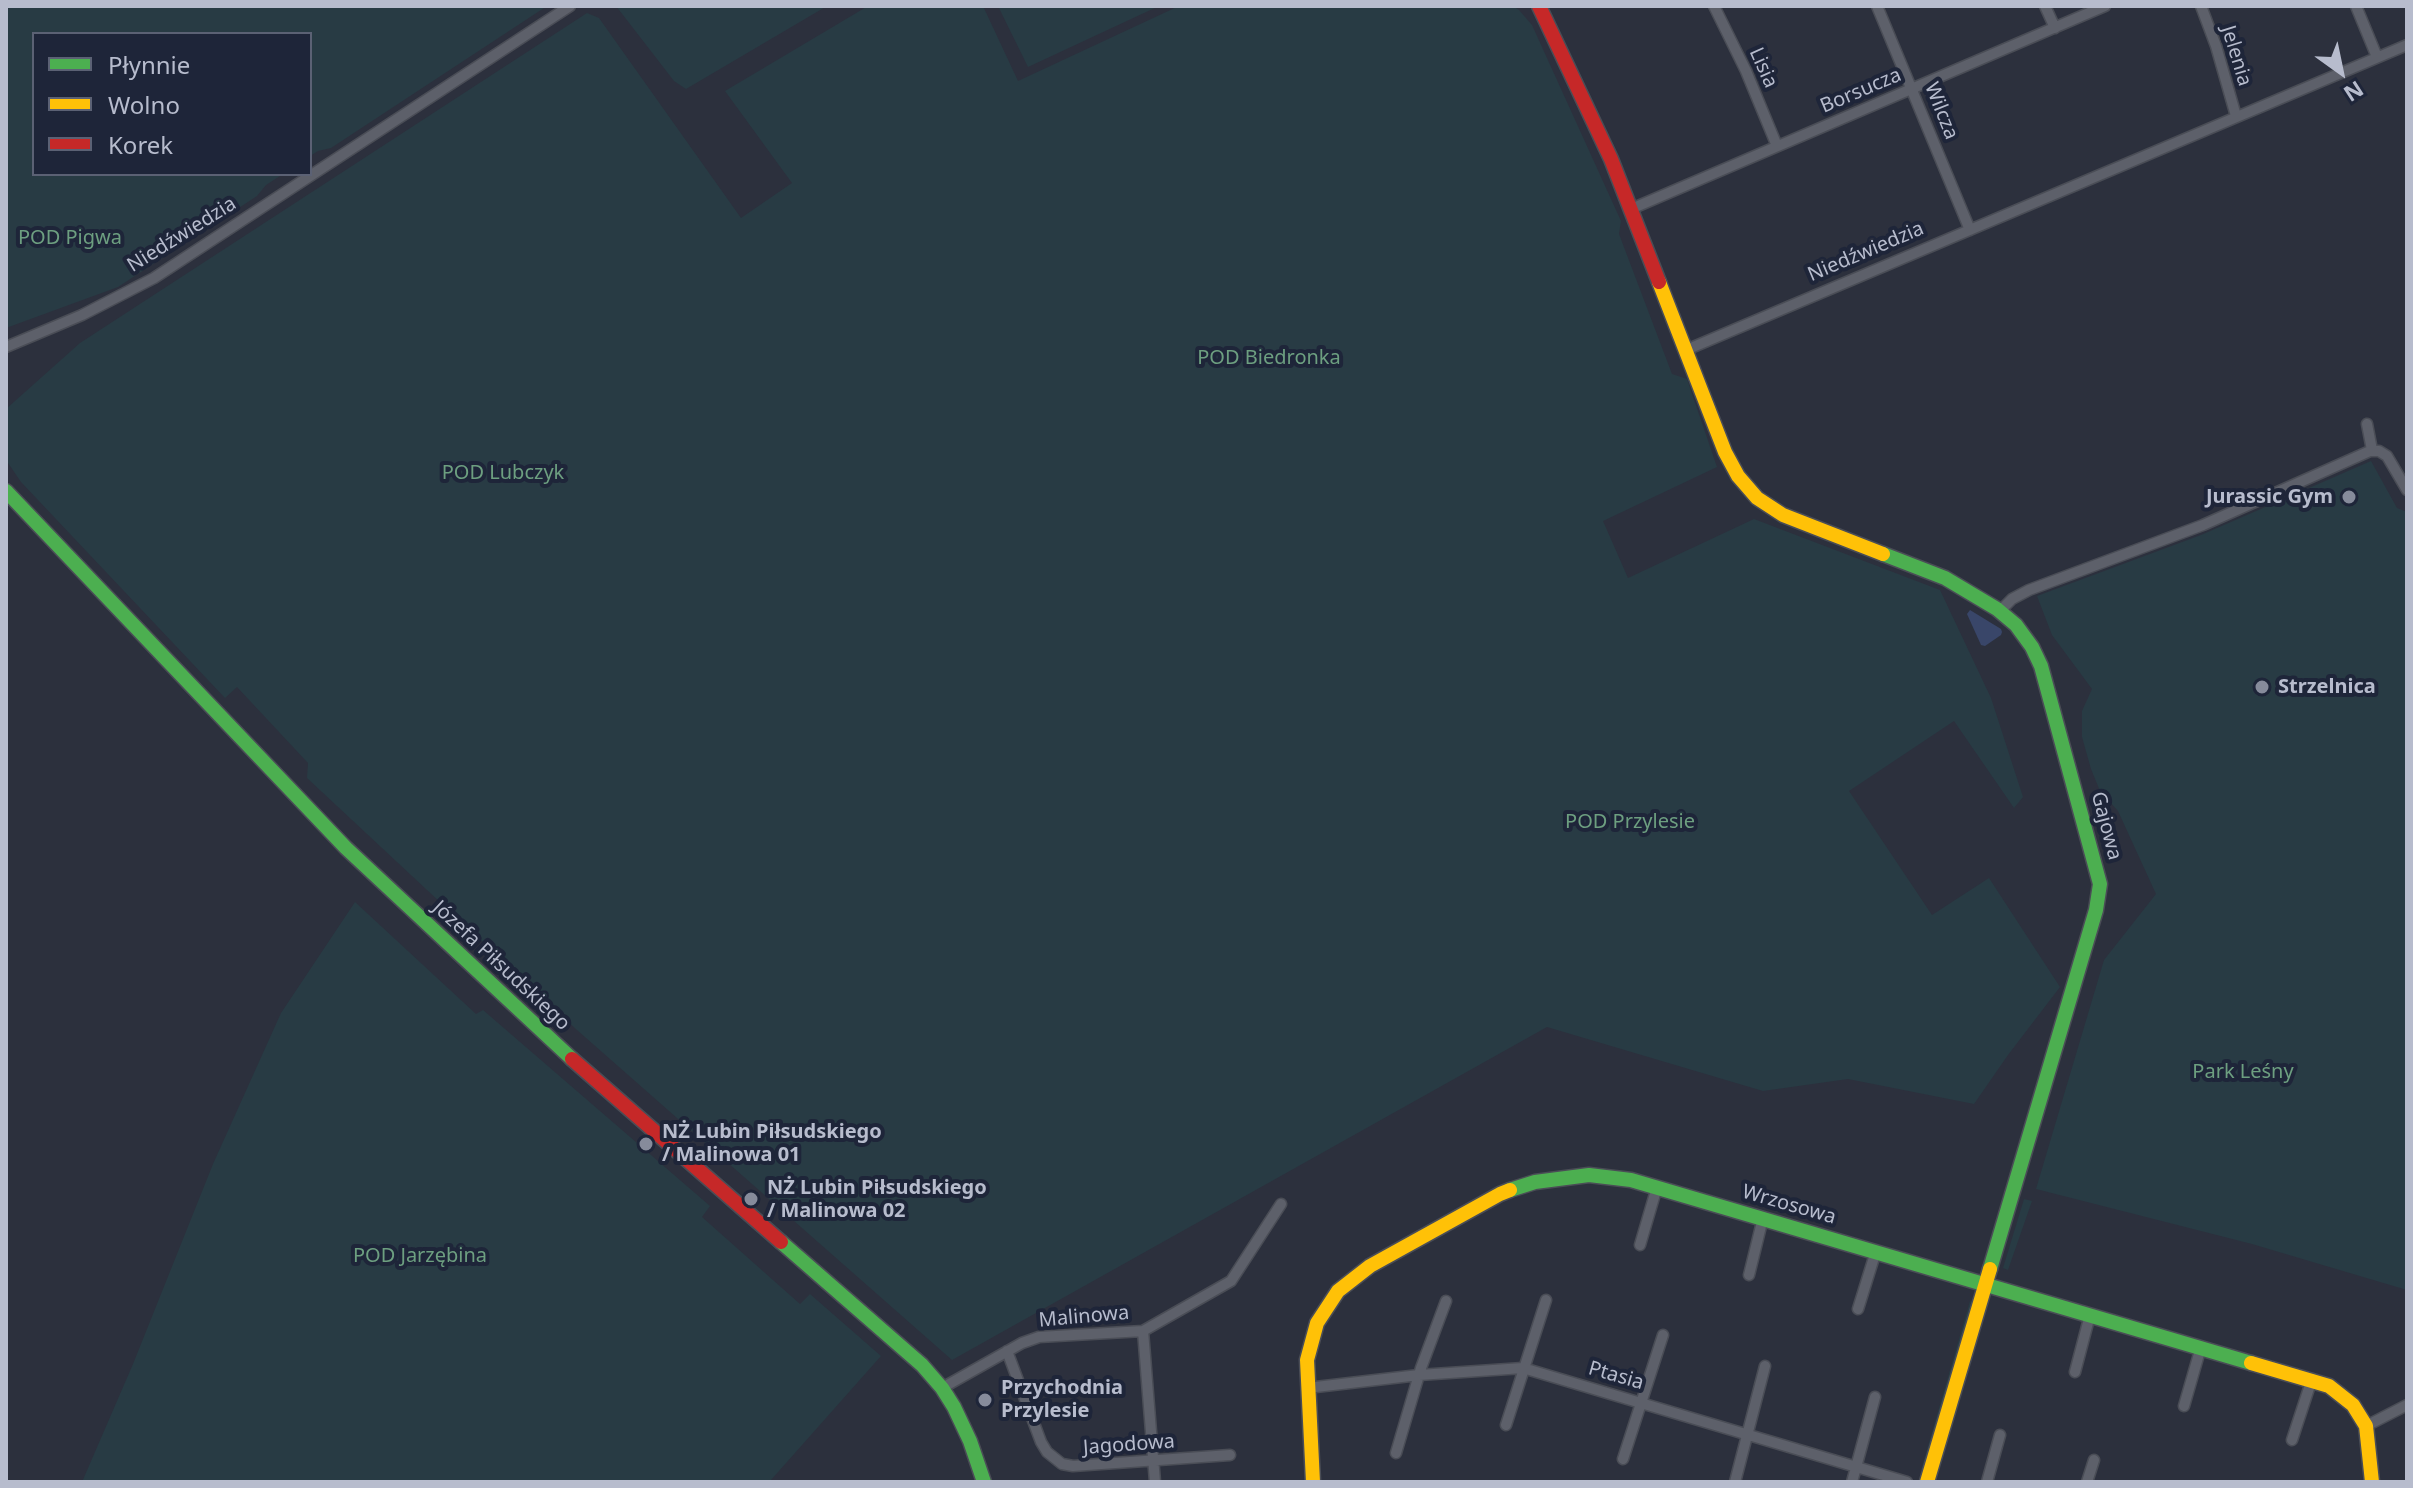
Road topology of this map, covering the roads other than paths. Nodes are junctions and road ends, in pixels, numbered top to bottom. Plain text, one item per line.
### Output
1 (570, 6) edge
2 (1539, 6) edge
3 (1714, 6) edge
4 (1877, 6) edge
5 (2045, 6) edge
6 (2105, 6) edge
7 (2201, 6) edge
8 (2356, 6) edge
9 (2055, 28) junction
10 (2407, 45) edge
11 (2377, 57) junction
12 (1912, 89) junction
13 (2236, 116) junction
14 (1777, 146) junction
15 (312, 175) edge
16 (310, 176) edge
17 (1631, 209) junction
18 (1970, 230) junction
19 (6, 347) edge
20 (1686, 350) junction
21 (2367, 424) dead end
22 (2372, 450) junction
23 (2407, 490) edge
24 (6, 491) edge
25 (2000, 611) junction
26 (1657, 1187) junction
27 (1281, 1204) dead end
28 (1763, 1218) junction
29 (1640, 1245) dead end
30 (1876, 1251) junction
31 (1749, 1275) dead end
32 (1985, 1284) junction
33 (1546, 1300) dead end
34 (1446, 1301) dead end
35 (1858, 1309) dead end
36 (2090, 1315) junction
37 (1143, 1331) junction
38 (1663, 1335) dead end
39 (2201, 1347) junction
40 (1007, 1351) junction
41 (1765, 1366) dead end
42 (1523, 1368) junction
43 (2075, 1372) dead end
44 (1419, 1375) junction
45 (2312, 1379) junction
46 (942, 1388) junction
47 (1307, 1388) junction
48 (1875, 1397) dead end
49 (1641, 1402) junction
50 (2407, 1405) edge
51 (2184, 1406) dead end
52 (1506, 1425) dead end
53 (2366, 1426) junction
54 (2000, 1435) dead end
55 (1747, 1436) junction
56 (2292, 1440) dead end
57 (1396, 1453) dead end
58 (1230, 1455) dead end
59 (1623, 1459) dead end
60 (2094, 1460) dead end
61 (1154, 1462) junction
62 (1857, 1468) junction
63 (982, 1482) edge
64 (1155, 1482) edge
65 (1313, 1482) edge
66 (1735, 1482) edge
67 (1852, 1482) edge
68 (1907, 1482) edge
69 (1927, 1482) edge
70 (1987, 1482) edge
71 (2087, 1482) edge
72 (2372, 1482) edge

1 - 15 street, Niedźwiedzia
2 - 17 street
3 - 14 street, Lisia
4 - 12 street, Wilcza
5 - 9 street
6 - 9 street, Borsucza
7 - 13 street, Jelenia
8 - 11 street
9 - 12 street, Borsucza
10 - 11 street, Niedźwiedzia
11 - 13 street, Niedźwiedzia
12 - 14 street, Borsucza
12 - 18 street, Wilcza
13 - 18 street, Niedźwiedzia
14 - 17 street, Borsucza
16 - 19 street, Niedźwiedzia
17 - 20 street
18 - 20 street, Niedźwiedzia
20 - 25 street, Gajowa
21 - 22 street
22 - 23 street
22 - 25 street
24 - 46 street, Józefa Piłsudskiego
25 - 32 street, Gajowa
26 - 28 street, Wrzosowa
26 - 29 street
26 - 47 street, Wrzosowa
27 - 37 street, Malinowa
28 - 30 street, Wrzosowa
28 - 31 street
30 - 32 street, Wrzosowa
30 - 35 street
32 - 36 street, Wrzosowa
32 - 69 street, Gajowa
33 - 42 street
34 - 44 street
36 - 39 street, Wrzosowa
36 - 43 street
37 - 40 street, Malinowa
37 - 61 street
38 - 49 street
39 - 45 street, Wrzosowa
39 - 51 street
40 - 46 street, Malinowa
40 - 61 street, Jagodowa
41 - 55 street
42 - 44 street, Ptasia
42 - 49 street, Ptasia
42 - 52 street
44 - 47 street, Ptasia
44 - 57 street
45 - 53 street, Wrzosowa
45 - 56 street
46 - 63 street, Józefa Piłsudskiego
47 - 65 street, Wrzosowa
48 - 62 street
49 - 55 street, Ptasia
49 - 59 street
50 - 53 street
53 - 72 street
54 - 70 street
55 - 62 street, Ptasia
55 - 66 street
58 - 61 street, Jagodowa
60 - 71 street
61 - 64 street
62 - 67 street
62 - 68 street, Ptasia

